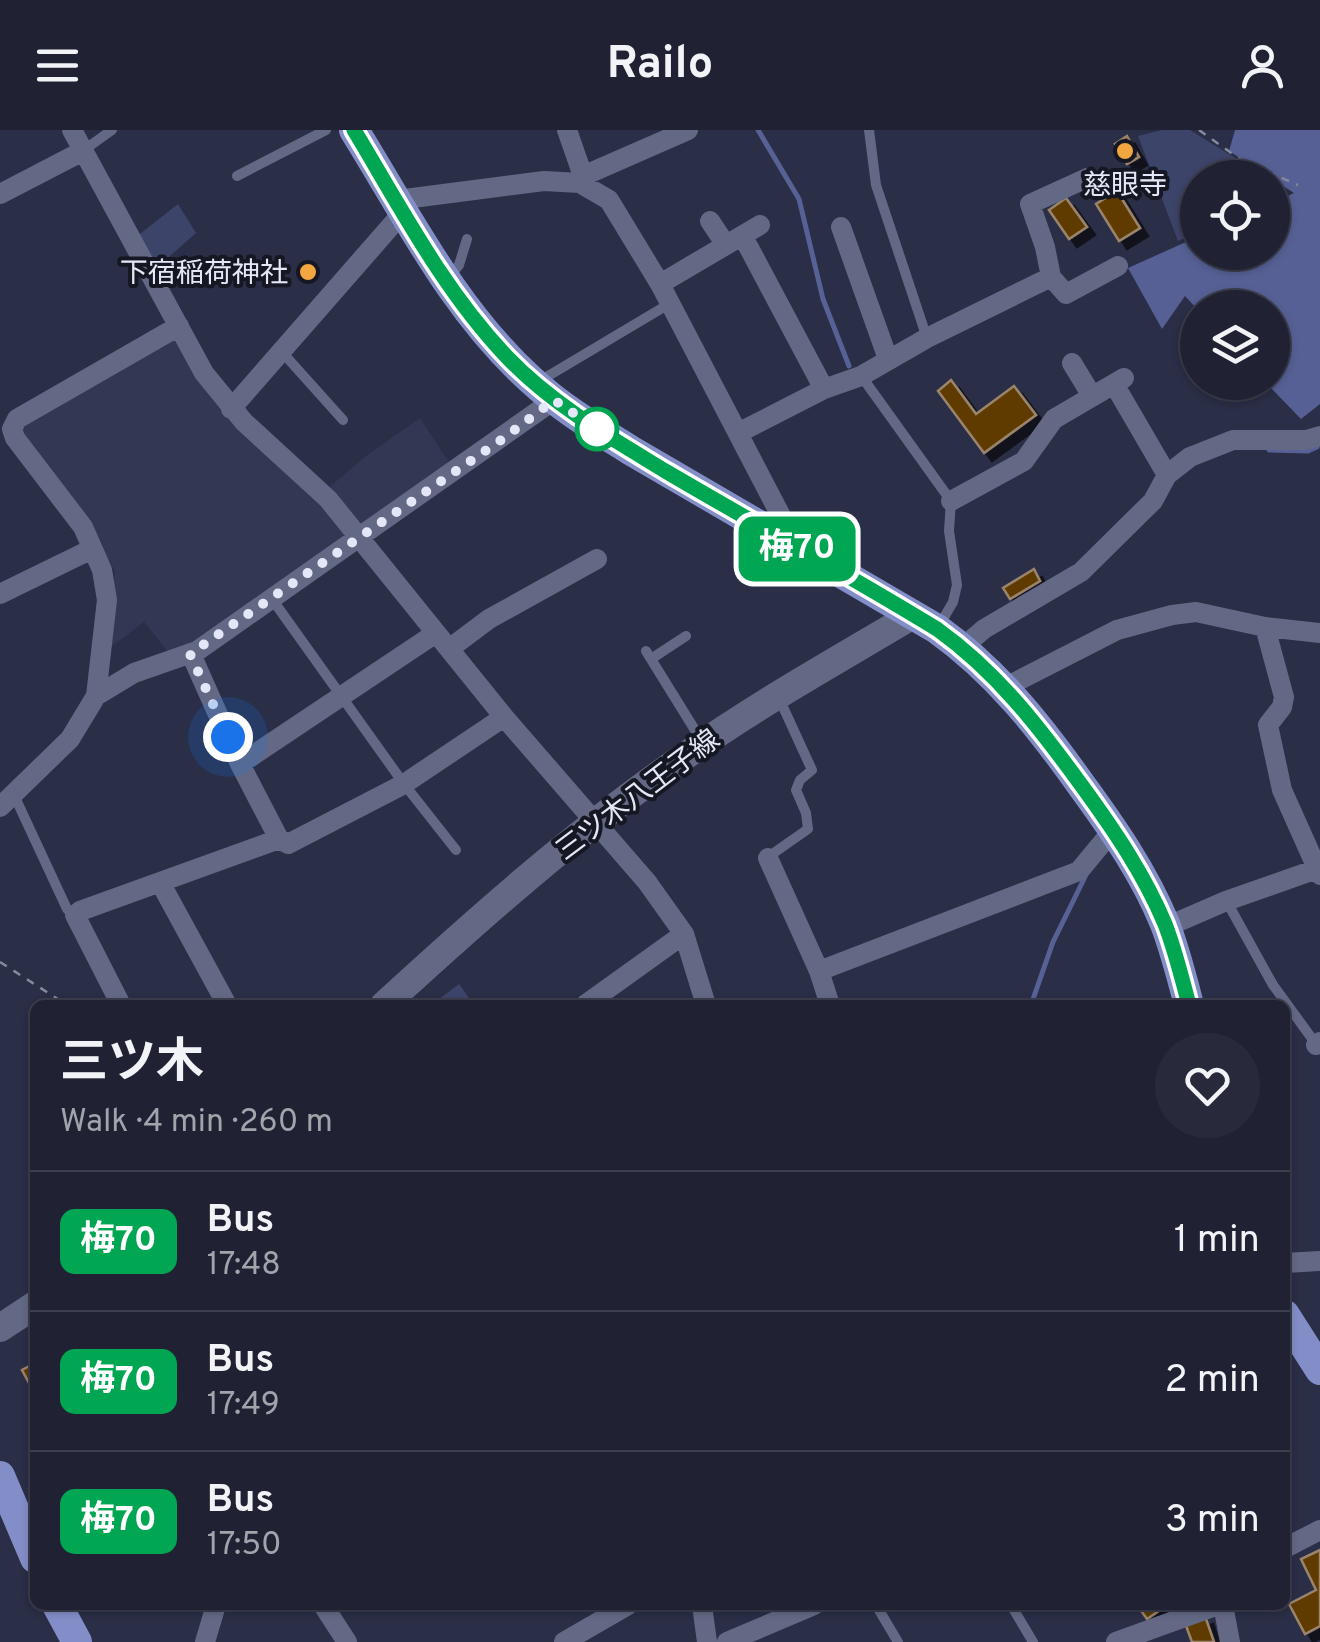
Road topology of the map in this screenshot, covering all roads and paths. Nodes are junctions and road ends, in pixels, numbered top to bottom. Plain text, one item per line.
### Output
1 (72, 130) edge
2 (112, 130) edge
3 (326, 130) edge
4 (567, 130) edge
5 (869, 130) edge
6 (1199, 130) edge
7 (678, 132) edge
8 (363, 133) edge
9 (83, 150) junction
10 (236, 176) dead end
11 (1088, 178) dead end
12 (581, 180) junction
13 (1298, 185) dead end
14 (0, 194) edge
15 (401, 206) junction
16 (710, 221) dead end
17 (760, 225) dead end
18 (842, 227) dead end
19 (467, 238) dead end
20 (726, 246) junction
21 (748, 246) dead end
22 (1118, 266) dead end
23 (1050, 278) junction
24 (445, 280) junction
25 (660, 284) junction
26 (670, 304) junction
27 (179, 326) junction
28 (927, 338) junction
29 (282, 352) junction
30 (888, 359) junction
31 (1072, 363) dead end
32 (861, 376) junction
33 (824, 389) junction
34 (545, 392) junction
35 (1092, 396) junction
36 (231, 409) junction
37 (342, 420) dead end
38 (738, 433) junction
39 (1320, 436) edge
40 (1168, 475) junction
41 (951, 500) junction
42 (776, 536) junction
43 (360, 538) junction
44 (92, 549) junction
45 (597, 558) dead end
46 (0, 594) edge
47 (272, 599) junction
48 (925, 622) junction
49 (1265, 627) junction
50 (1320, 632) edge
51 (686, 636) dead end
52 (442, 641) junction
53 (963, 648) junction
54 (190, 654) junction
55 (1006, 687) junction
56 (342, 695) junction
57 (96, 696) junction
58 (777, 696) junction
59 (504, 716) junction
60 (704, 743) junction
61 (240, 764) junction
62 (404, 784) junction
63 (7, 801) edge
64 (596, 822) junction
65 (1114, 830) junction
66 (280, 839) junction
67 (456, 850) dead end
68 (768, 858) joint
69 (1317, 862) edge
70 (161, 884) junction
71 (1226, 901) junction
72 (75, 915) junction
73 (1166, 927) junction
74 (684, 934) junction
75 (0, 962) edge
76 (819, 970) junction
77 (125, 999) edge
78 (59, 1000) edge
79 (224, 1000) edge
80 (390, 1000) edge
81 (592, 1000) edge
82 (704, 1000) edge
83 (828, 1000) edge
84 (1188, 1000) edge
85 (1284, 1000) edge
86 (1290, 1008) edge
87 (1319, 1046) edge
88 (1320, 1261) edge
89 (1290, 1263) edge
90 (30, 1308) edge
91 (1290, 1323) edge
92 (0, 1328) edge
93 (1320, 1370) edge
94 (0, 1476) edge
95 (1320, 1530) edge
96 (1290, 1545) edge
97 (30, 1546) edge
98 (59, 1610) edge
99 (217, 1610) edge
100 (326, 1610) edge
101 (619, 1610) edge
102 (703, 1610) edge
103 (802, 1610) edge
104 (879, 1610) edge
105 (1015, 1610) edge
106 (1206, 1610) edge
107 (1221, 1610) edge
108 (77, 1642) edge
109 (205, 1642) edge
110 (347, 1642) edge
111 (564, 1642) edge
112 (707, 1642) edge
113 (727, 1642) edge
114 (898, 1642) edge
115 (1034, 1642) edge
116 (1116, 1642) edge
117 (1230, 1642) edge

1 - 9 street
2 - 9 lane
3 - 10 lane
4 - 12 street
5 - 28 lane
6 - 13 path
7 - 12 street
8 - 15 main road
9 - 14 street
9 - 27 street
11 - 23 street
12 - 15 street
12 - 25 street
15 - 24 main road
15 - 29 street
16 - 20 street
17 - 20 street
18 - 30 street
19 - 24 lane
20 - 25 street
21 - 33 street
22 - 23 street
23 - 28 street
24 - 34 main road
25 - 26 street
26 - 34 lane
26 - 38 street
27 - 36 street
27 - 44 street
28 - 30 street
29 - 36 street
29 - 37 lane
30 - 32 street
31 - 35 street
32 - 33 street
32 - 41 lane
33 - 38 street
34 - 42 main road
34 - 43 street
35 - 40 street
35 - 41 street
36 - 43 street
38 - 42 street
39 - 40 street
40 - 53 street
41 - 48 lane
42 - 48 main road
43 - 47 street
43 - 52 street
44 - 46 street
44 - 57 street
45 - 52 street
47 - 54 street
47 - 56 lane
48 - 53 main road
48 - 58 main road, 三ツ木八王子線
49 - 50 street
49 - 55 street
49 - 69 street
51 - 60 lane
52 - 56 street
52 - 59 street
53 - 55 main road
54 - 57 street
54 - 61 street
55 - 65 main road
56 - 61 street
56 - 62 lane
57 - 63 street
58 - 60 main road, 三ツ木八王子線
58 - 68 lane
59 - 62 street
59 - 64 street
60 - 64 main road, 三ツ木八王子線
61 - 66 street
62 - 66 street
62 - 67 lane
63 - 72 lane
64 - 74 street
64 - 80 main road, 三ツ木八王子線
65 - 73 main road
65 - 76 street
66 - 70 street
68 - 76 street
69 - 71 street
70 - 72 street
70 - 79 street
71 - 73 street
71 - 85 lane
72 - 77 street
73 - 84 main road
74 - 81 street
74 - 82 street
75 - 78 path
76 - 83 street
86 - 87 lane
88 - 89 street
90 - 92 main road
91 - 93 main road
94 - 97 main road
95 - 96 street
98 - 108 main road
99 - 109 street
100 - 110 street
101 - 111 street
102 - 112 street
103 - 113 street
104 - 114 lane
105 - 115 lane
106 - 116 street
107 - 117 street

